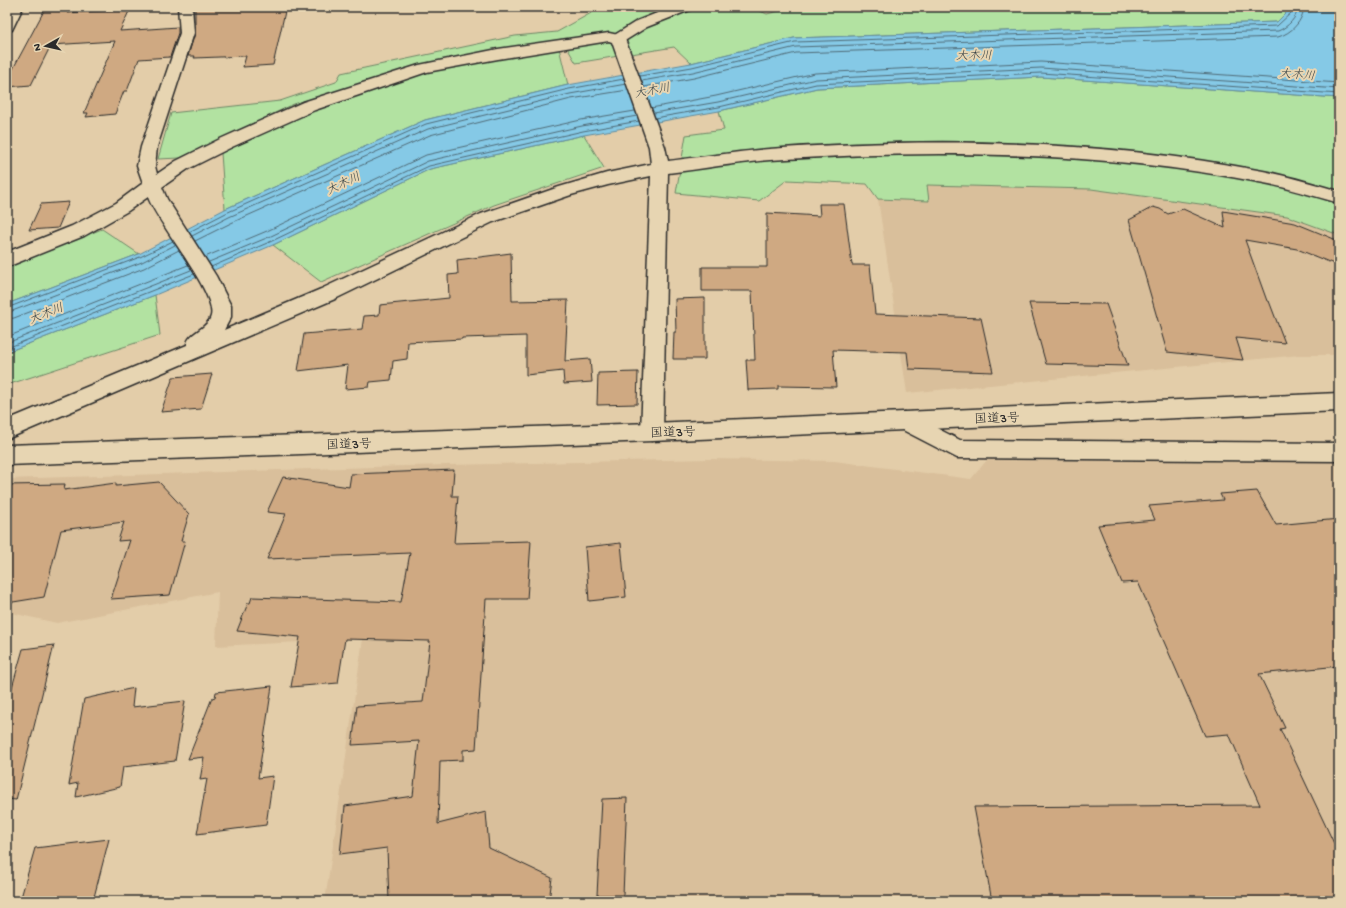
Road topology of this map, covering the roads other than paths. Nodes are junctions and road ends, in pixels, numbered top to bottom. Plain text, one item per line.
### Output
1 (16, 7) edge
2 (185, 7) edge
3 (685, 7) edge
4 (7, 27) edge
5 (618, 39) junction
6 (660, 168) junction
7 (156, 192) junction
8 (1339, 197) edge
9 (7, 260) edge
10 (180, 356) junction
11 (1339, 402) edge
12 (905, 421) junction
13 (7, 430) edge
14 (652, 432) junction
15 (1339, 452) edge
16 (7, 455) edge

1 - 4 main road
2 - 7 main road
3 - 5 main road
5 - 6 main road
5 - 7 main road
6 - 8 main road
6 - 10 main road
6 - 14 main road
7 - 9 main road
7 - 10 main road
10 - 13 main road
11 - 12 main road, 国道3号
12 - 14 main road, 国道3号
12 - 15 main road
14 - 16 main road, 国道3号

